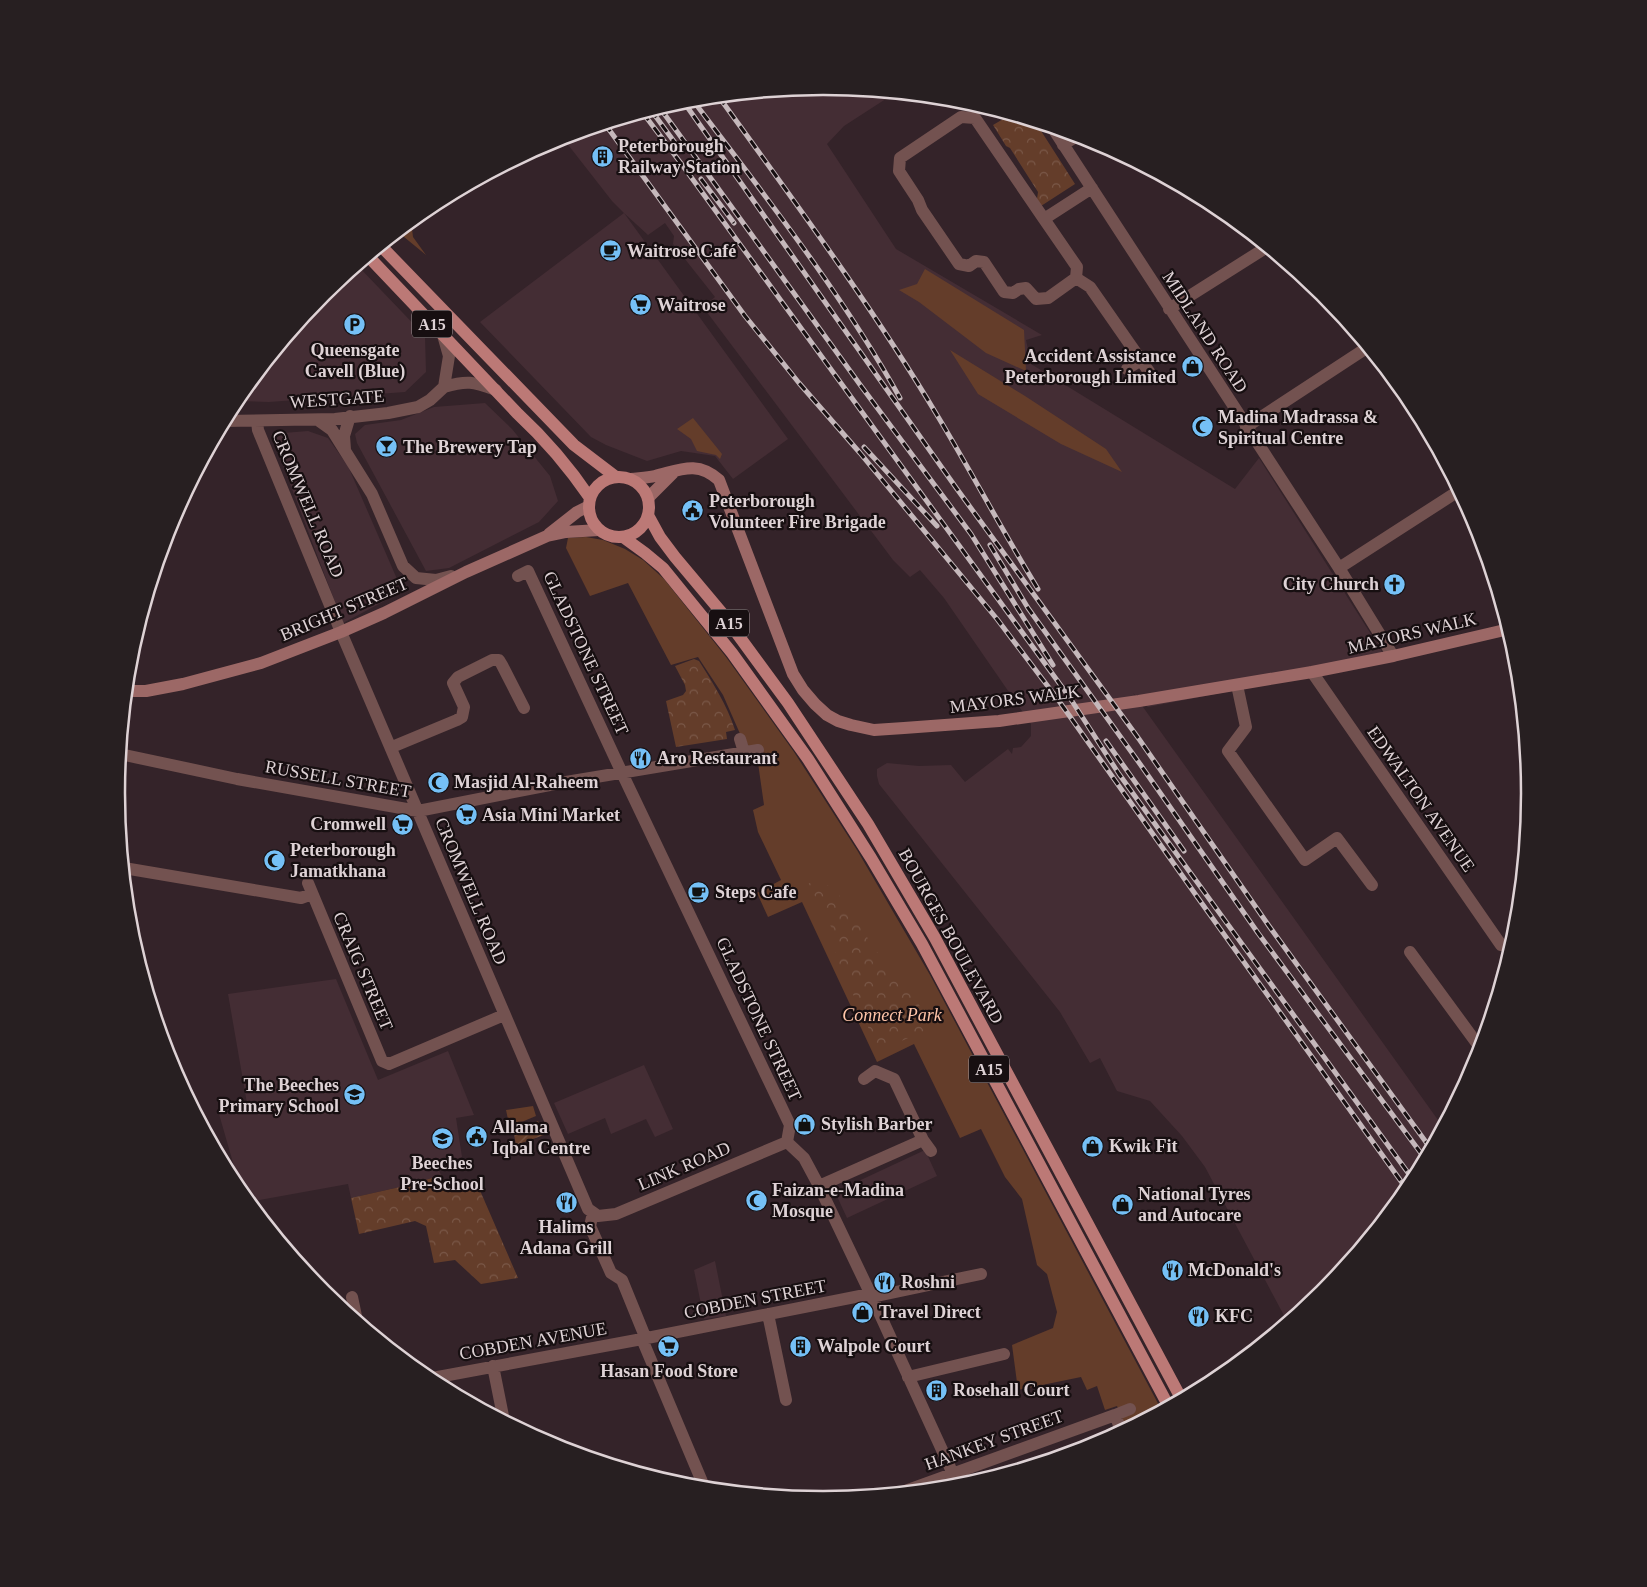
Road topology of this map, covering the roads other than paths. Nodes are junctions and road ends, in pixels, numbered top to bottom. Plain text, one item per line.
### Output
1 (1057, 135) edge
2 (1070, 140) edge
3 (1063, 145) junction
4 (1092, 188) junction
5 (1044, 219) junction
6 (385, 250) edge
7 (1262, 250) edge
8 (372, 260) edge
9 (1076, 278) junction
10 (1170, 309) junction
11 (442, 336) junction
12 (1363, 350) edge
13 (1141, 360) junction
14 (1127, 369) dead end
15 (1152, 376) dead end
16 (444, 386) junction
17 (496, 390) junction
18 (350, 416) junction
19 (318, 420) junction
20 (233, 421) edge
21 (257, 421) junction
22 (1246, 427) junction
23 (345, 450) junction
24 (677, 469) junction
25 (616, 477) junction
26 (631, 479) junction
27 (1454, 494) edge
28 (648, 498) junction
29 (590, 502) junction
30 (648, 515) junction
31 (599, 530) junction
32 (547, 536) junction
33 (624, 537) junction
34 (1339, 568) junction
35 (466, 572) junction
36 (518, 576) dead end
37 (1502, 631) edge
38 (341, 632) junction
39 (1393, 656) junction
40 (1312, 672) junction
41 (1237, 685) junction
42 (133, 691) edge
43 (146, 691) junction
44 (132, 696) edge
45 (524, 708) dead end
46 (392, 748) junction
47 (758, 750) dead end
48 (126, 755) edge
49 (622, 772) junction
50 (418, 811) junction
51 (129, 869) edge
52 (1372, 886) dead end
53 (1501, 945) dead end
54 (1410, 952) dead end
55 (504, 1015) junction
56 (1476, 1041) edge
57 (864, 1079) dead end
58 (923, 1140) junction
59 (787, 1142) junction
60 (931, 1151) dead end
61 (818, 1186) junction
62 (593, 1213) junction
63 (981, 1274) dead end
64 (871, 1295) junction
65 (352, 1297) dead end
66 (355, 1311) edge
67 (768, 1314) junction
68 (644, 1339) junction
69 (1004, 1354) dead end
70 (493, 1366) junction
71 (439, 1377) edge
72 (908, 1377) junction
73 (1179, 1394) edge
74 (786, 1400) dead end
75 (1166, 1402) edge
76 (1130, 1409) dead end
77 (502, 1413) edge
78 (1115, 1415) junction
79 (1119, 1426) edge
80 (953, 1474) junction
81 (956, 1480) edge
82 (702, 1481) edge
83 (923, 1485) edge

1 - 3 street, MIDLAND ROAD
2 - 3 street
3 - 4 street, MIDLAND ROAD
4 - 5 street
4 - 10 street, MIDLAND ROAD
5 - 9 street
5 - 9 street
6 - 25 main road, A15
7 - 10 street
8 - 11 main road, A15
9 - 13 street
10 - 22 street, MIDLAND ROAD
11 - 16 street
11 - 17 main road, A15
12 - 22 street
13 - 14 street
13 - 15 street
16 - 17 street
16 - 18 street, WESTGATE
17 - 29 main road, A15
18 - 19 street, WESTGATE
18 - 23 street
19 - 21 street, WESTGATE
19 - 23 street
20 - 21 street, WESTGATE
21 - 38 street, CROMWELL ROAD
22 - 34 street, MIDLAND ROAD
23 - 35 street
24 - 26 street, MAYORS WALK
24 - 28 street
24 - 41 street, MAYORS WALK
25 - 26 main road, A15
25 - 29 main road
26 - 28 main road
27 - 34 street
28 - 30 main road, A15
29 - 31 main road, A15
29 - 32 street, BRIGHT STREET
30 - 33 main road
30 - 73 main road, BOURGES BOULEVARD / A15
31 - 32 street, BRIGHT STREET
31 - 33 main road, A15
32 - 35 street, BRIGHT STREET
33 - 75 main road, BOURGES BOULEVARD / A15
34 - 39 street, MIDLAND ROAD
35 - 38 street, BRIGHT STREET
36 - 49 street, GLADSTONE STREET
37 - 39 street, MAYORS WALK
38 - 43 street, BRIGHT STREET
38 - 46 street, CROMWELL ROAD
39 - 40 street, MAYORS WALK
40 - 41 street, MAYORS WALK
40 - 53 street, EDWALTON AVENUE
41 - 52 street
42 - 43 street, BRIGHT STREET
43 - 44 street, BRIGHT STREET
45 - 46 street
46 - 50 street, CROMWELL ROAD
47 - 49 street, RUSSELL STREET
48 - 50 street, RUSSELL STREET
49 - 50 street, RUSSELL STREET
49 - 59 street, GLADSTONE STREET
50 - 55 street, CROMWELL ROAD
51 - 55 street, CRAIG STREET
54 - 56 street
55 - 62 street, CROMWELL ROAD
57 - 58 street
58 - 60 street
58 - 61 street
59 - 61 street
59 - 62 street, LINK ROAD
61 - 64 street
62 - 68 street, CROMWELL ROAD
63 - 64 street, COBDEN STREET
64 - 67 street, COBDEN STREET
64 - 72 street
65 - 66 street
67 - 68 street, COBDEN STREET
67 - 74 street
68 - 70 street, COBDEN AVENUE
68 - 82 street, CROMWELL ROAD
69 - 72 street
70 - 71 street, COBDEN AVENUE
70 - 77 street
72 - 80 street
76 - 78 street, HANKEY STREET
78 - 79 street
78 - 80 street, HANKEY STREET
80 - 81 street
80 - 83 street, HANKEY STREET

